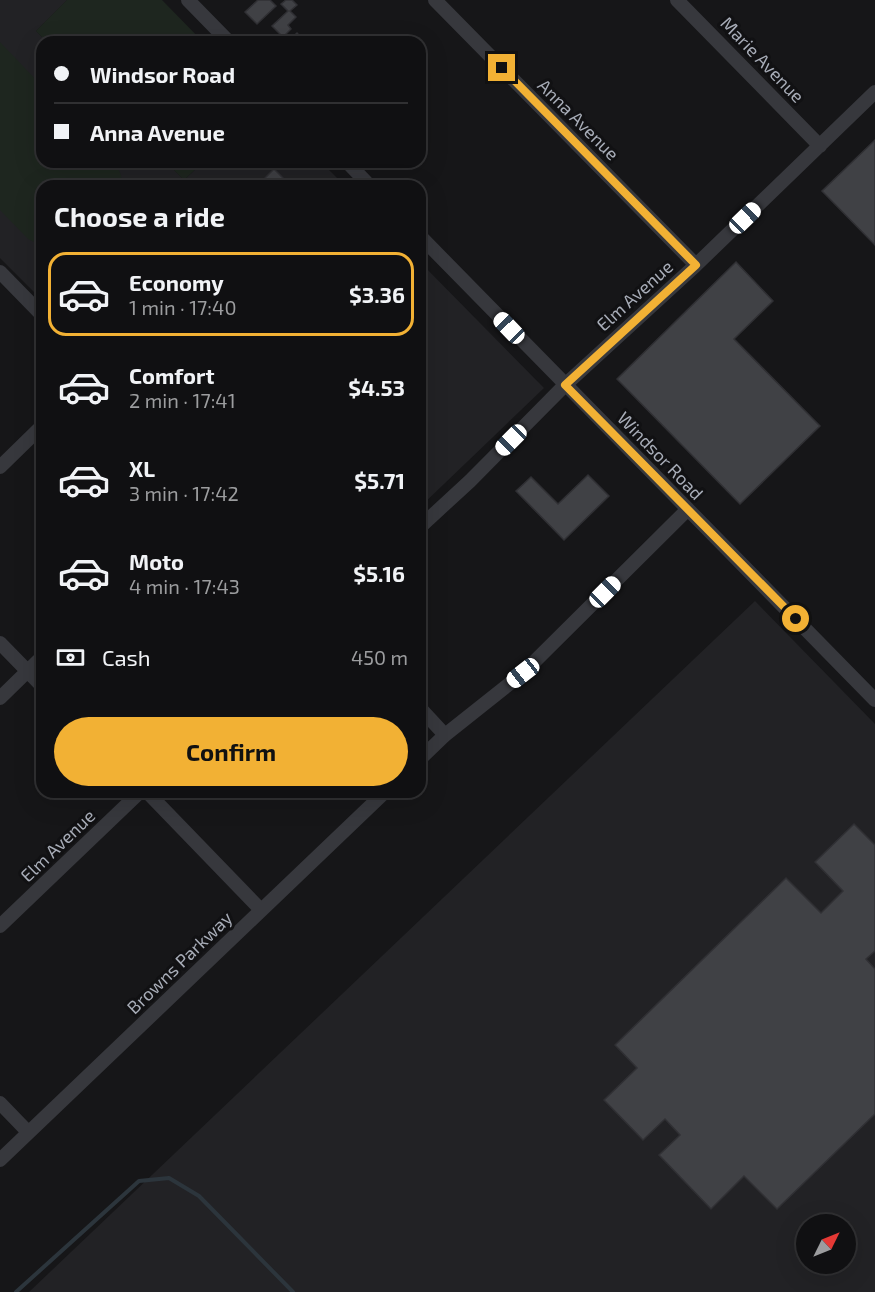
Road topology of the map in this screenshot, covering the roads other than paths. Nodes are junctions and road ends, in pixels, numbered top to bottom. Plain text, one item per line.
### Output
1 (188, 0) edge
2 (435, 0) edge
3 (677, 0) edge
4 (223, 36) edge
5 (875, 92) edge
6 (820, 146) junction
7 (352, 168) edge
8 (364, 180) edge
9 (426, 242) edge
10 (696, 265) junction
11 (0, 272) edge
12 (36, 309) edge
13 (565, 385) junction
14 (36, 432) edge
15 (0, 467) edge
16 (687, 510) junction
17 (426, 521) edge
18 (0, 643) edge
19 (36, 663) edge
20 (28, 671) junction
21 (36, 680) edge
22 (0, 698) edge
23 (875, 700) edge
24 (426, 714) edge
25 (445, 735) junction
26 (426, 753) edge
27 (134, 798) edge
28 (153, 798) edge
29 (379, 798) edge
30 (261, 910) junction
31 (0, 926) edge
32 (0, 1103) edge
33 (28, 1132) junction
34 (0, 1160) edge

1 - 4 street
2 - 10 street, Anna Avenue
3 - 6 street, Marie Avenue
5 - 6 street, Elm Avenue
6 - 10 street, Elm Avenue
7 - 8 street
9 - 13 street, Windsor Road
10 - 13 street, Elm Avenue
11 - 12 street
13 - 16 street, Windsor Road
13 - 17 street, Elm Avenue
14 - 15 street
16 - 23 street, Windsor Road
16 - 25 street
18 - 20 street
19 - 20 street
20 - 21 street
20 - 22 street
24 - 25 street
25 - 26 street
27 - 31 street, Elm Avenue
28 - 30 street
29 - 30 street, Browns Parkway
30 - 33 street, Browns Parkway
32 - 33 street
33 - 34 street, Browns Parkway

